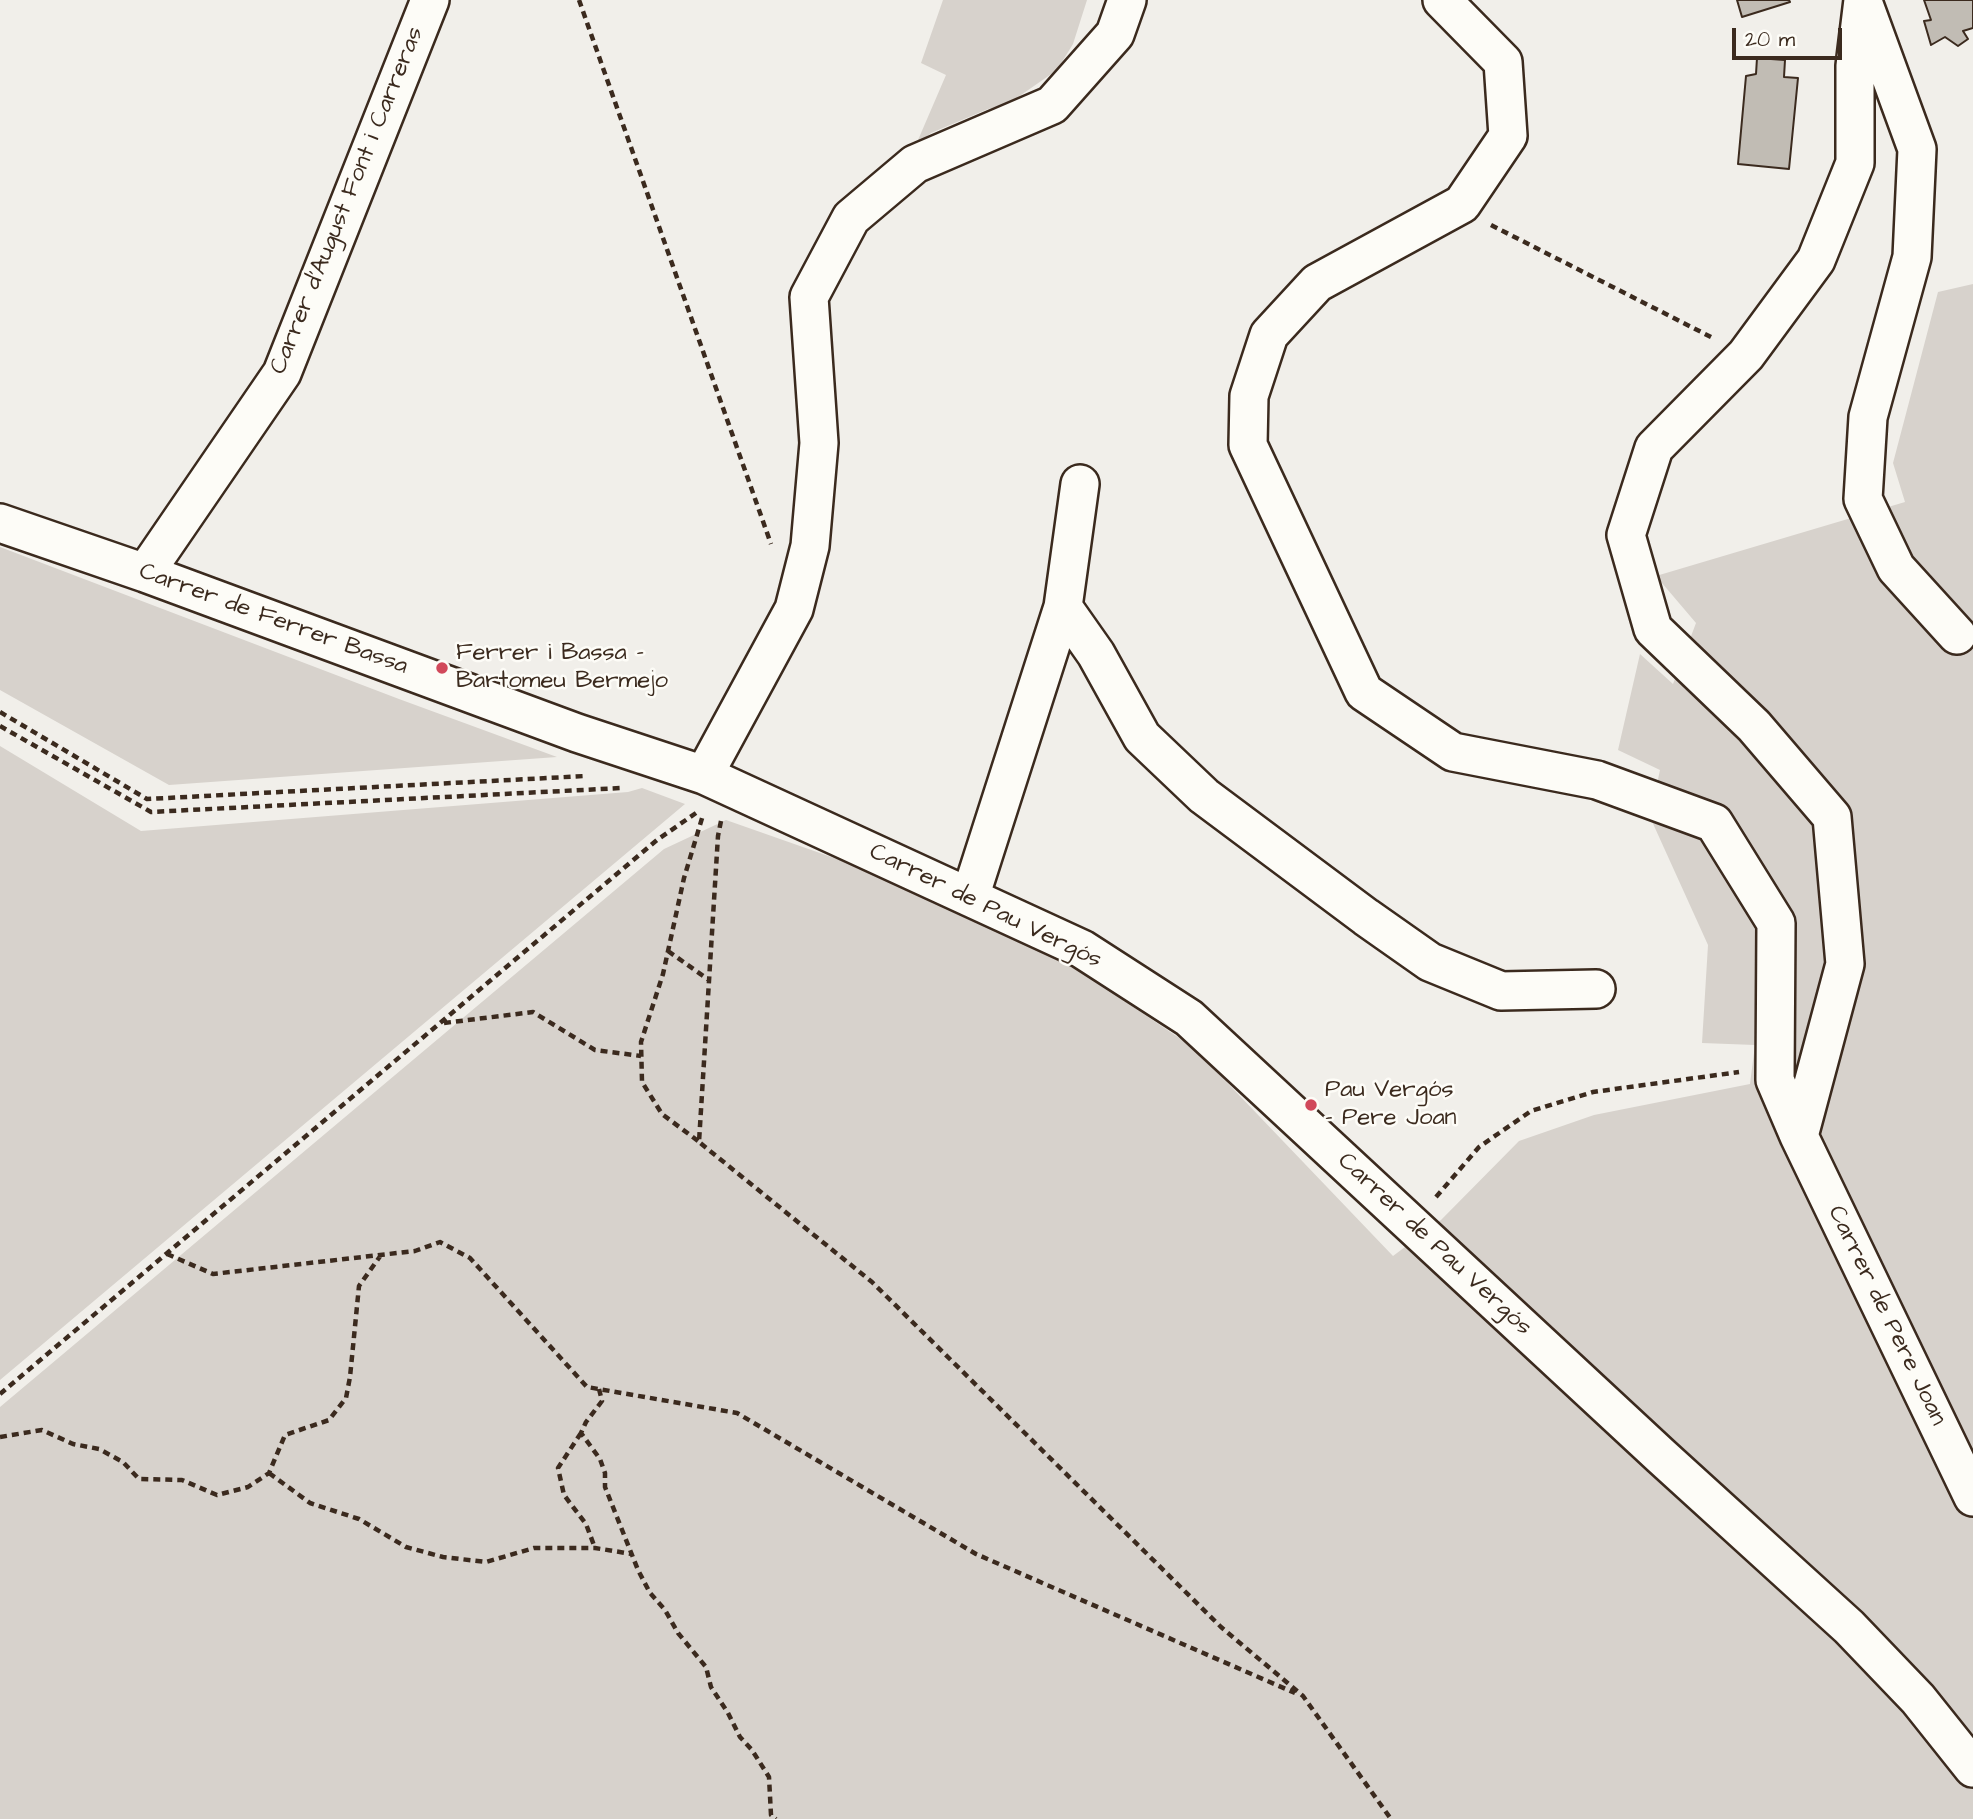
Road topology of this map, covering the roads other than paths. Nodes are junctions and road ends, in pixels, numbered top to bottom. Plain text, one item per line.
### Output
1 (430, 0) edge
2 (1127, 0) edge
3 (1442, 0) edge
4 (1863, 2) edge
5 (1080, 484) dead end
6 (0, 523) edge
7 (145, 573) junction
8 (1063, 607) junction
9 (1957, 635) dead end
10 (705, 791) junction
11 (970, 897) junction
12 (1597, 989) dead end
13 (1799, 1136) junction
14 (1973, 1496) edge
15 (1973, 1768) edge

1 - 7 street, Carrer d'August Font i Carreras
2 - 10 street
3 - 13 street, Carrer de Pere Joan
4 - 9 street
4 - 13 street
5 - 8 street
6 - 7 street, Carrer de Ferrer Bassa
7 - 10 street, Carrer de Ferrer Bassa
8 - 11 street
8 - 12 street
10 - 11 street, Carrer de Pau Vergós
11 - 15 street, Carrer de Pau Vergós
13 - 14 street, Carrer de Pere Joan

